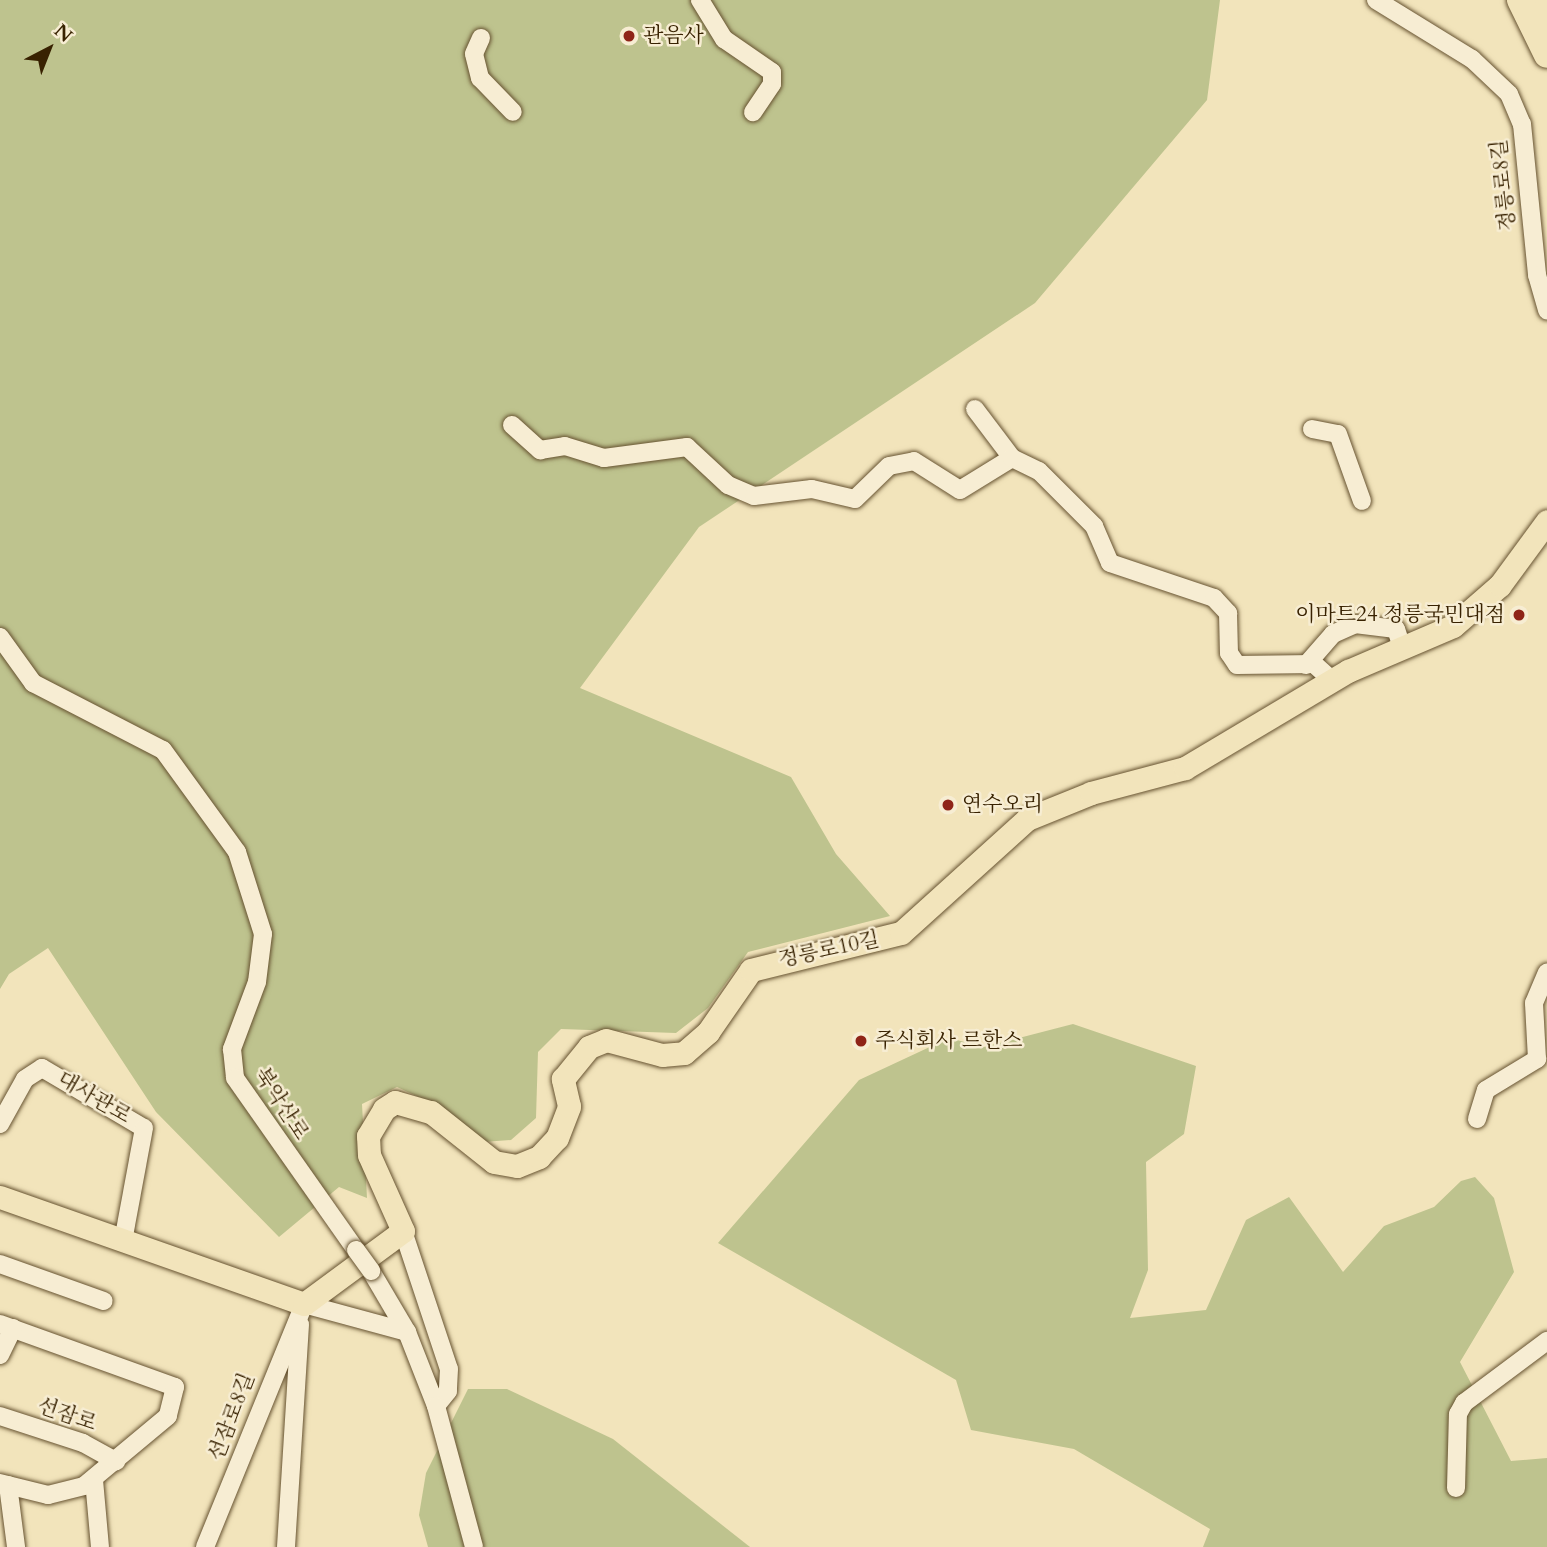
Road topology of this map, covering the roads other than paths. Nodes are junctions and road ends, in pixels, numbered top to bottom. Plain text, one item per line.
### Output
1 (700, 0) edge
2 (1376, 0) edge
3 (1520, 0) edge
4 (1538, 0) edge
5 (1547, 13) edge
6 (1547, 20) edge
7 (1547, 25) edge
8 (481, 38) dead end
9 (1547, 55) edge
10 (513, 112) dead end
11 (753, 112) dead end
12 (1547, 311) edge
13 (975, 410) dead end
14 (512, 425) dead end
15 (1312, 429) dead end
16 (1012, 458) junction
17 (1362, 501) dead end
18 (1547, 521) edge
19 (0, 637) edge
20 (1403, 650) junction
21 (1306, 665) junction
22 (1332, 681) junction
23 (1547, 973) edge
24 (1477, 1119) dead end
25 (0, 1124) edge
26 (0, 1196) edge
27 (403, 1231) junction
28 (123, 1241) junction
29 (0, 1264) edge
30 (104, 1301) dead end
31 (304, 1304) junction
32 (7, 1326) edge
33 (407, 1332) junction
34 (1547, 1341) edge
35 (0, 1355) edge
36 (436, 1406) junction
37 (0, 1416) edge
38 (116, 1461) junction
39 (94, 1480) junction
40 (4, 1484) edge
41 (1456, 1488) dead end
42 (16, 1547) edge
43 (100, 1547) edge
44 (205, 1547) edge
45 (286, 1547) edge
46 (474, 1547) edge

1 - 11 street
2 - 12 street, 정릉로8길
3 - 9 highway
4 - 5 street
4 - 6 main road
4 - 7 highway
8 - 10 street
13 - 16 street
14 - 16 street
15 - 17 street
16 - 21 street
18 - 20 main road, 정릉로10길
19 - 33 street, 북악산로, bridge
20 - 21 street
20 - 22 main road, 정릉로10길
21 - 22 street
22 - 27 main road, 정릉로10길
23 - 24 street
25 - 28 street, 대사관로
26 - 28 main road
27 - 31 main road
27 - 36 street
28 - 31 main road
29 - 30 street
31 - 33 street
31 - 44 street, 선잠로8길
31 - 45 street
32 - 35 street
32 - 38 street
33 - 36 street, 북악산로
34 - 41 street
36 - 46 street, 북악산로
37 - 38 street, 선잠로
38 - 39 street
39 - 40 street
39 - 43 street
40 - 42 street

